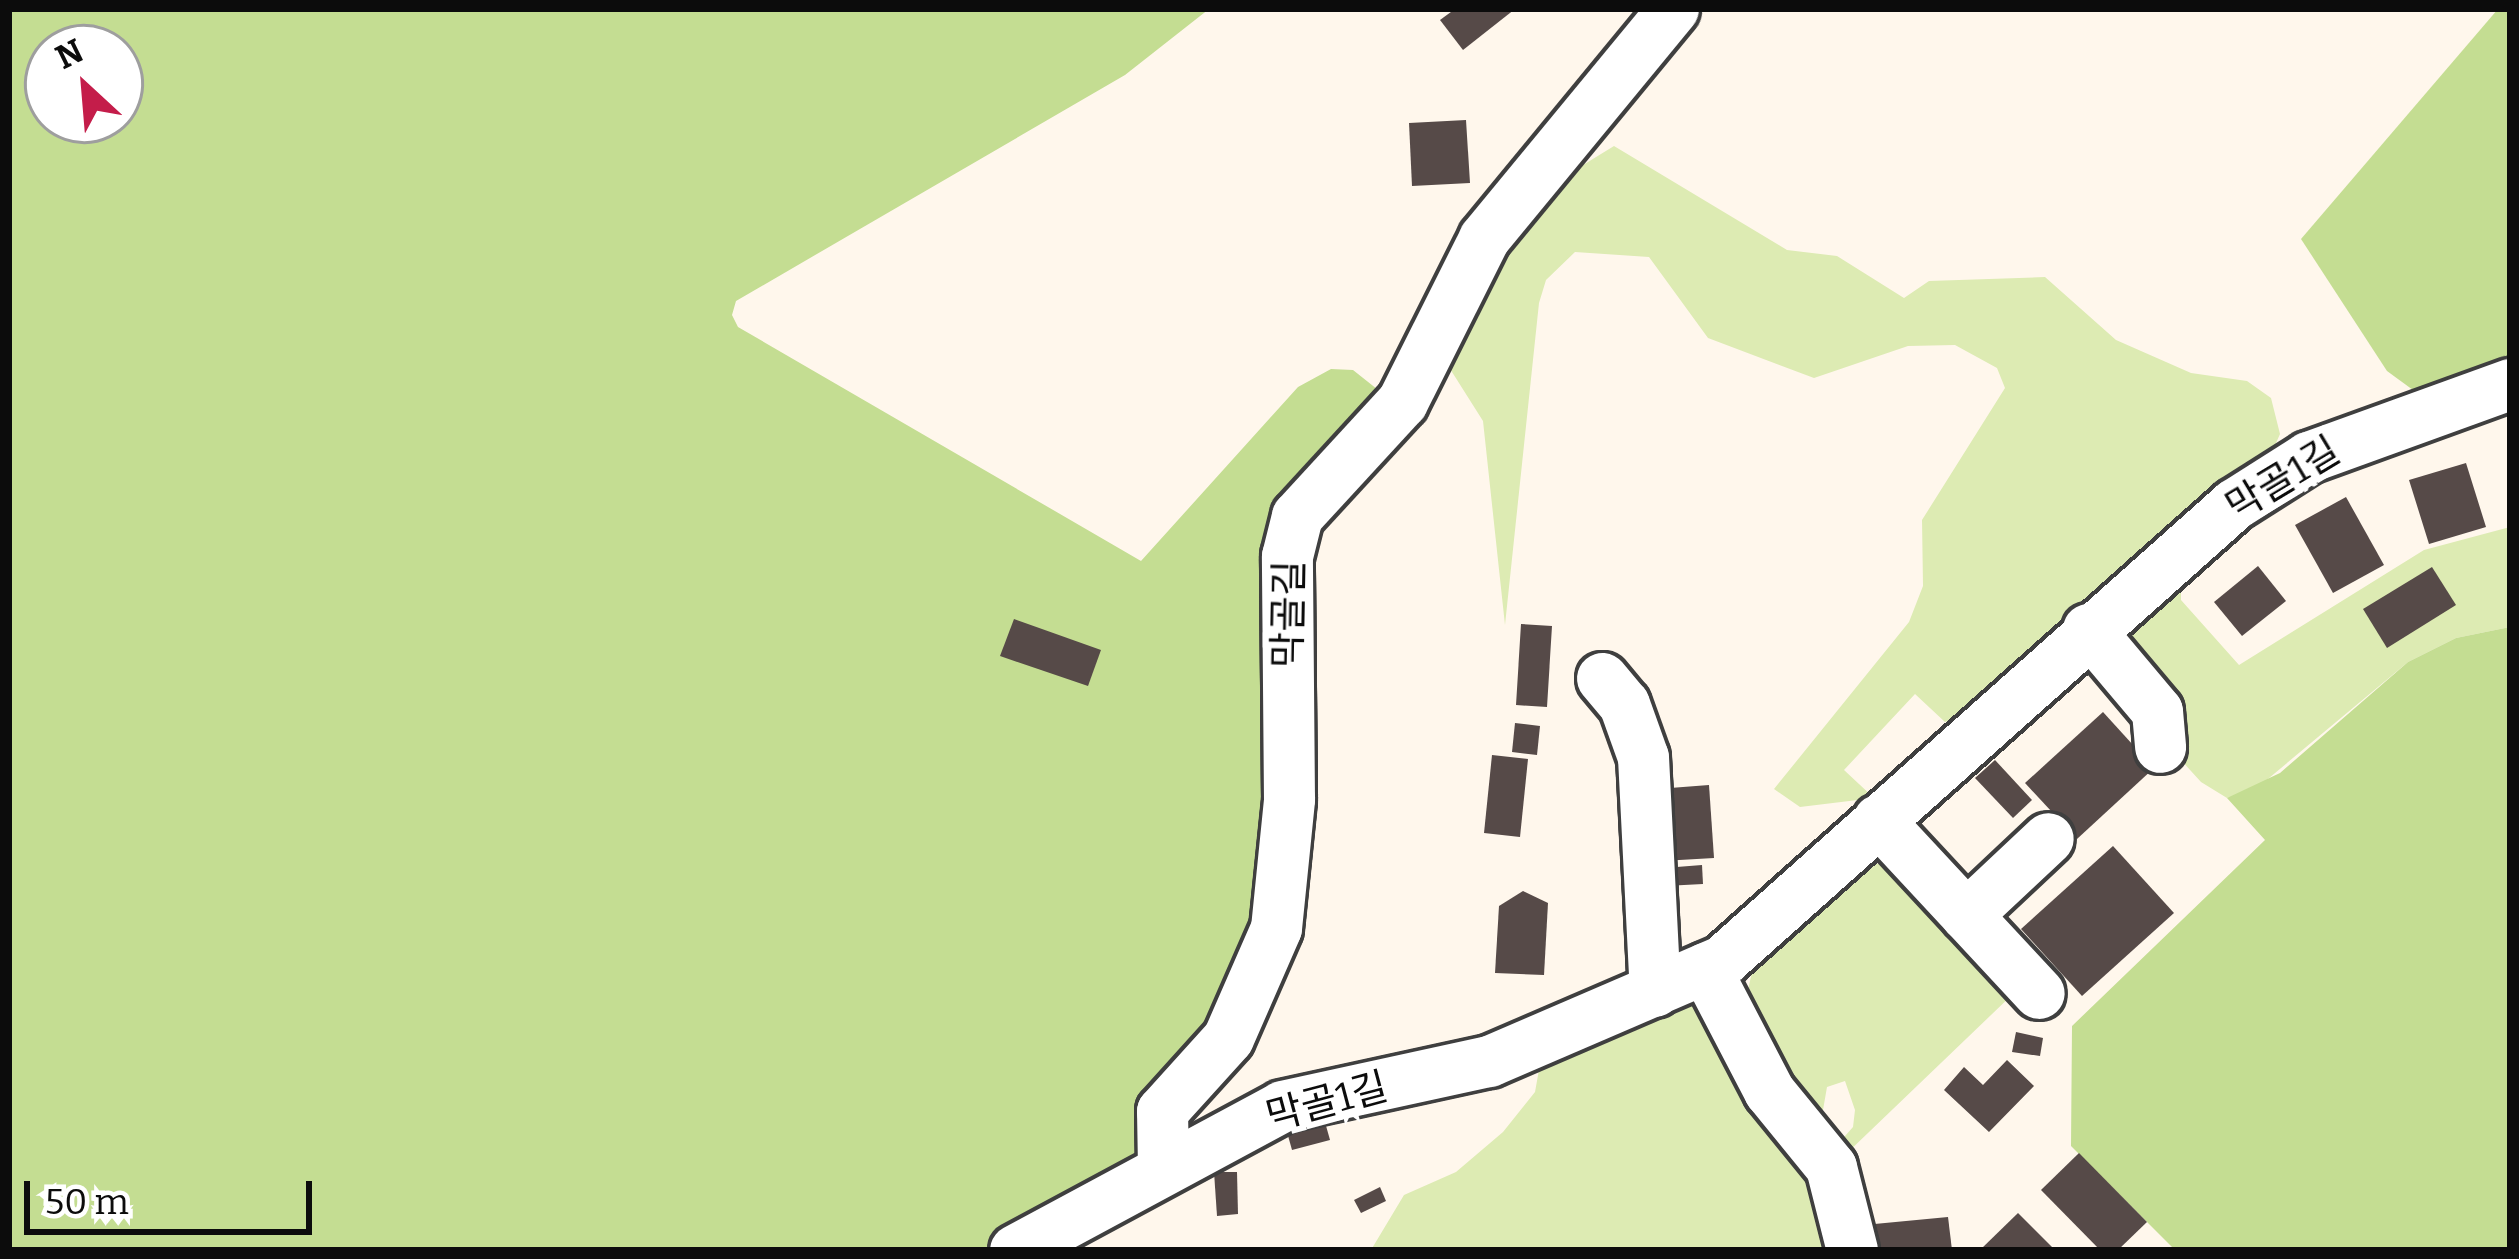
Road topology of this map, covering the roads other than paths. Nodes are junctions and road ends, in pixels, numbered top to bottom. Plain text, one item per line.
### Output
1 (1673, 9) edge
2 (2510, 384) edge
3 (2088, 629) junction
4 (1602, 678) dead end
5 (2159, 747) dead end
6 (1878, 820) junction
7 (2048, 838) dead end
8 (1966, 915) junction
9 (1705, 968) junction
10 (1654, 991) junction
11 (2038, 993) dead end
12 (1163, 1167) junction
13 (1015, 1250) edge
14 (1852, 1250) edge

1 - 12 lane, 막골길
2 - 3 lane, 막골1길
3 - 5 lane
3 - 6 lane, 막골1길
4 - 10 lane
6 - 8 lane
6 - 9 lane, 막골1길
7 - 8 lane
8 - 11 lane
9 - 10 lane, 막골1길
9 - 14 lane
10 - 12 lane, 막골1길
12 - 13 lane, 막골1길

